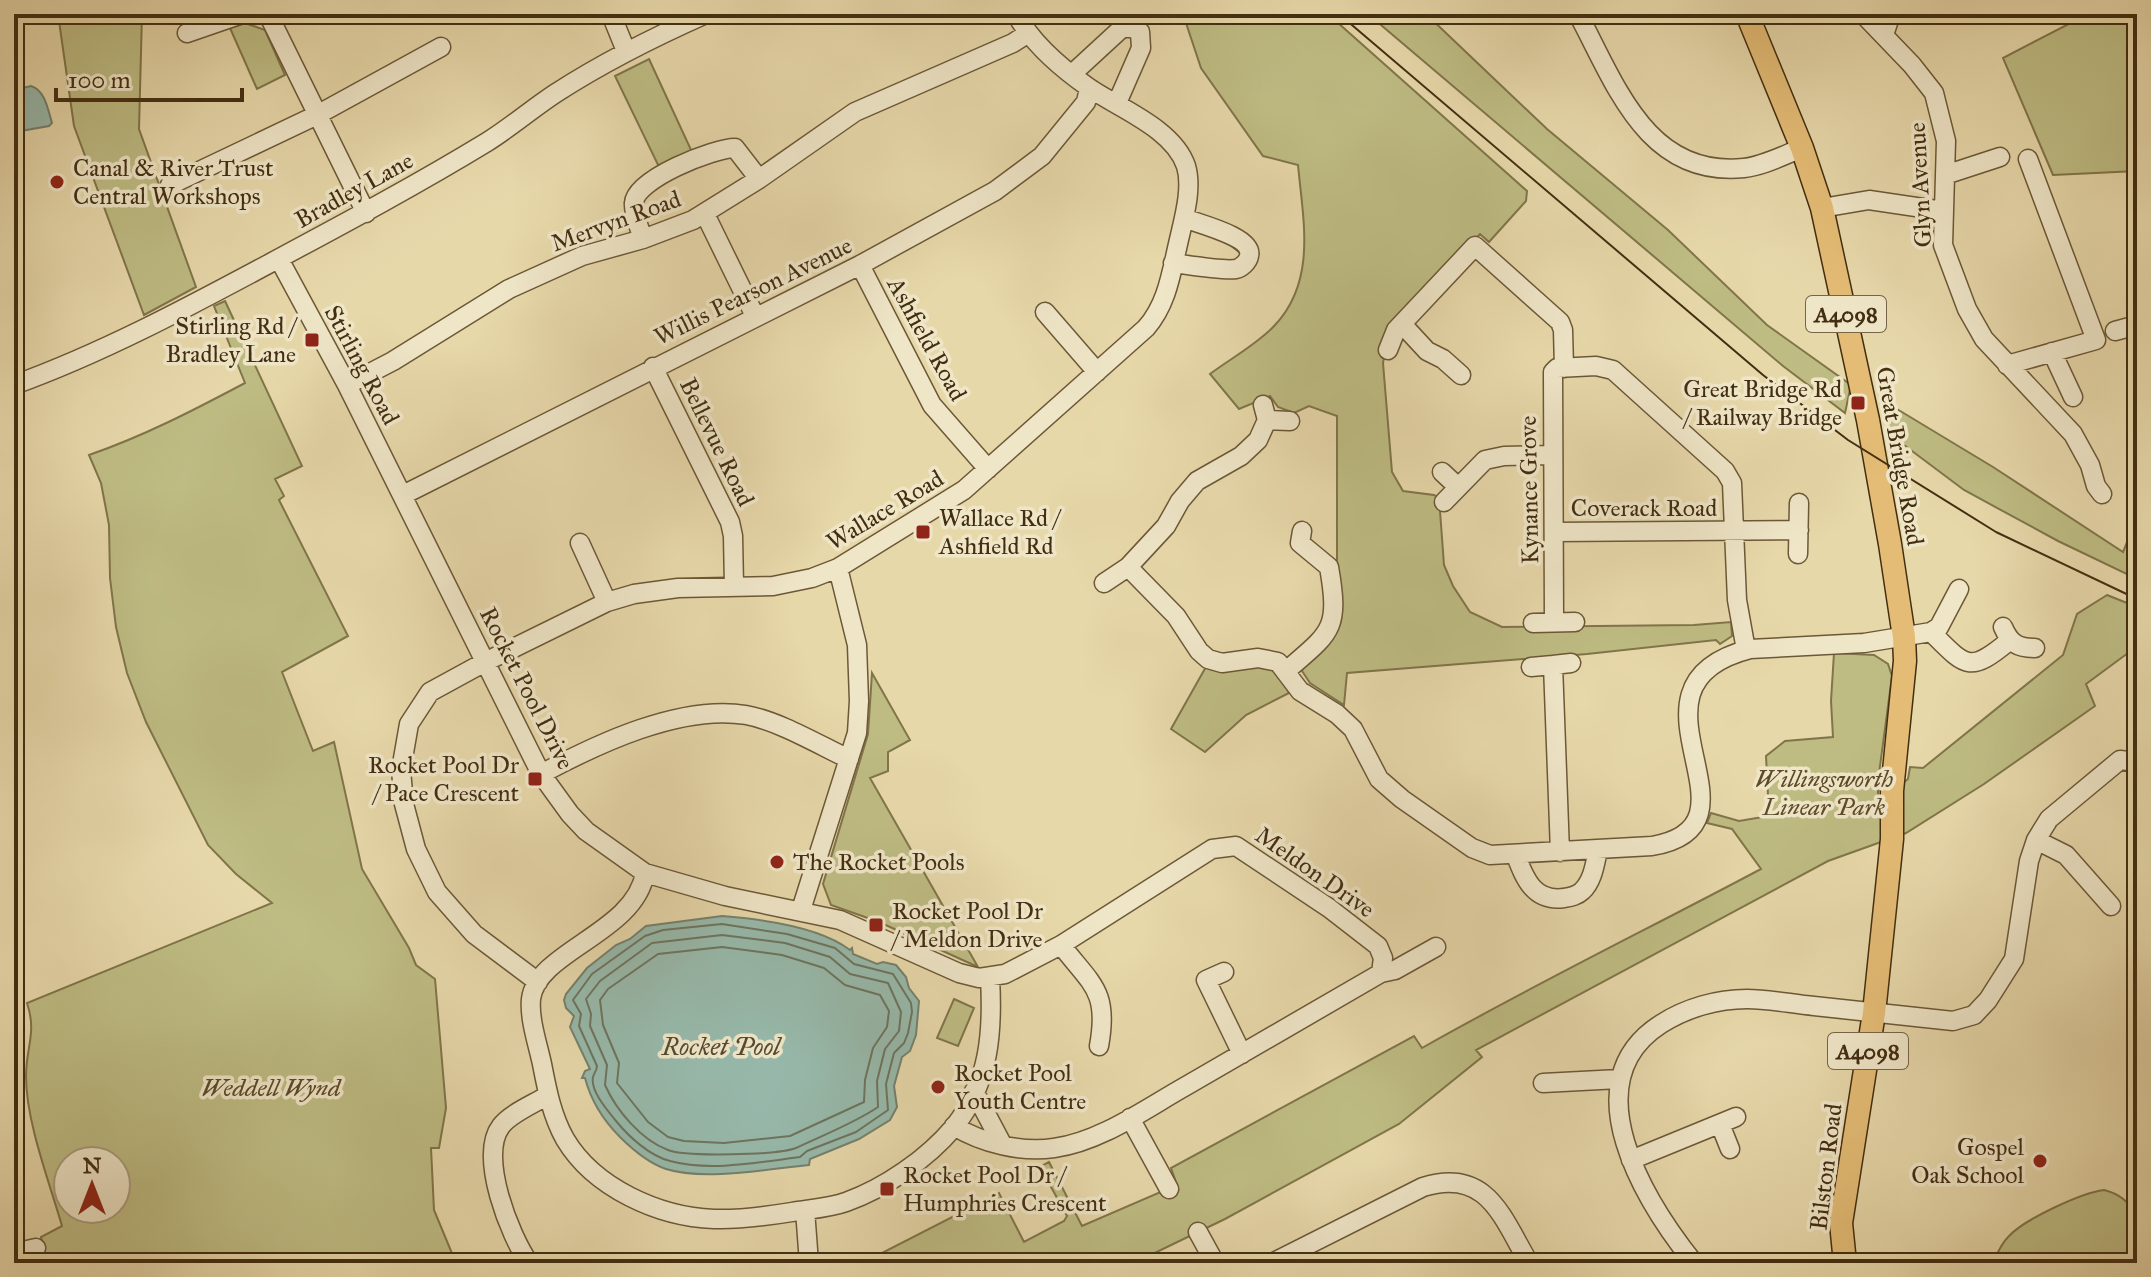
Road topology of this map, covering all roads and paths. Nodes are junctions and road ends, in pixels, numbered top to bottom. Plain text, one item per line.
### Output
1 (242, 14) edge
2 (268, 14) edge
3 (611, 14) edge
4 (706, 14) edge
5 (1016, 14) edge
6 (1578, 14) edge
7 (1747, 14) edge
8 (1863, 14) edge
9 (1891, 14) edge
10 (187, 33) dead end
11 (1027, 34) junction
12 (1884, 35) junction
13 (441, 47) dead end
14 (626, 51) junction
15 (1072, 74) junction
16 (1089, 88) junction
17 (1117, 103) junction
18 (317, 115) junction
19 (1802, 148) junction
20 (2000, 157) dead end
21 (2028, 159) dead end
22 (1945, 175) junction
23 (759, 179) junction
24 (170, 185) dead end
25 (1822, 208) junction
26 (1943, 211) junction
27 (366, 213) junction
28 (705, 214) junction
29 (1184, 218) junction
30 (643, 239) junction
31 (279, 259) junction
32 (1173, 263) junction
33 (860, 265) junction
34 (1045, 312) dead end
35 (755, 316) junction
36 (1402, 324) junction
37 (2137, 325) edge
38 (2115, 331) dead end
39 (1388, 350) dead end
40 (2052, 352) junction
41 (2007, 365) junction
42 (653, 367) junction
43 (1564, 368) junction
44 (1097, 372) junction
45 (1461, 375) dead end
46 (14, 385) edge
47 (347, 385) junction
48 (2073, 397) dead end
49 (1290, 421) dead end
50 (1552, 455) junction
51 (988, 469) junction
52 (1442, 472) dead end
53 (1458, 487) junction
54 (2102, 494) dead end
55 (403, 495) junction
56 (1444, 502) dead end
57 (1799, 503) dead end
58 (1799, 530) junction
59 (1734, 531) junction
60 (1554, 532) junction
61 (1295, 540) dead end
62 (580, 543) dead end
63 (1798, 554) dead end
64 (1128, 567) junction
65 (838, 568) junction
66 (1104, 583) dead end
67 (734, 586) junction
68 (1959, 589) dead end
69 (607, 602) junction
70 (1554, 621) junction
71 (1575, 622) dead end
72 (1533, 623) dead end
73 (1931, 632) junction
74 (1904, 637) junction
75 (2035, 648) dead end
76 (1746, 650) junction
77 (485, 662) junction
78 (1531, 667) dead end
79 (1286, 671) junction
80 (849, 759) junction
81 (2137, 762) edge
82 (541, 774) junction
83 (2036, 840) junction
84 (1598, 850) junction
85 (1560, 852) junction
86 (1516, 856) junction
87 (645, 873) junction
88 (2111, 906) dead end
89 (801, 910) junction
90 (1061, 945) junction
91 (1436, 947) dead end
92 (1224, 972) dead end
93 (1381, 973) junction
94 (990, 978) junction
95 (538, 982) junction
96 (1874, 1013) junction
97 (1099, 1046) dead end
98 (1242, 1054) junction
99 (1619, 1079) junction
100 (1543, 1083) dead end
101 (974, 1091) junction
102 (548, 1095) junction
103 (1130, 1118) junction
104 (954, 1126) junction
105 (1002, 1144) junction
106 (1730, 1149) dead end
107 (1631, 1160) junction
108 (1169, 1189) dead end
109 (805, 1210) junction
110 (1198, 1232) dead end
111 (529, 1263) edge
112 (809, 1263) edge
113 (1215, 1263) edge
114 (1272, 1263) edge
115 (1529, 1263) edge
116 (1694, 1263) edge
117 (1845, 1263) edge

1 - 10 street
2 - 18 street
3 - 14 street
4 - 14 street, Bradley Lane
5 - 11 street, Wallace Road
6 - 19 street
7 - 19 main road, Great Bridge Road / A4098
8 - 12 street, Glyn Avenue
9 - 12 street
11 - 15 street, Wallace Road
11 - 23 street, Mervyn Road
12 - 22 street, Glyn Avenue
13 - 18 street
14 - 27 street, Bradley Lane
15 - 16 street, Wallace Road
15 - 17 street
16 - 17 street, Wallace Road
16 - 33 street, Willis Pearson Avenue
17 - 29 street, Wallace Road
18 - 24 street
18 - 27 street
19 - 25 main road, Great Bridge Road / A4098
20 - 22 street
21 - 40 street
22 - 26 street, Glyn Avenue
23 - 28 street, Mervyn Road
23 - 30 street
25 - 26 street
25 - 74 main road, Great Bridge Road / A4098
26 - 41 street, Glyn Avenue
27 - 31 street, Bradley Lane
28 - 30 street, Mervyn Road
28 - 35 street
29 - 32 street, Wallace Road
29 - 32 street
30 - 47 street, Mervyn Road
31 - 46 street, Bradley Lane
31 - 47 street, Stirling Road
32 - 44 street, Wallace Road
33 - 35 street, Willis Pearson Avenue
33 - 51 street, Ashfield Road
34 - 44 street
35 - 42 street, Willis Pearson Avenue
36 - 39 street
36 - 43 street
36 - 45 street
37 - 38 street
40 - 41 street
40 - 48 street
41 - 54 street, Glyn Avenue
42 - 55 street, Willis Pearson Avenue
42 - 67 street, Bellevue Road
43 - 50 street, Kynance Grove
43 - 59 street
44 - 51 street, Wallace Road
47 - 55 street, Stirling Road
49 - 64 street
50 - 53 street
50 - 60 street, Kynance Grove
51 - 65 street, Wallace Road
52 - 53 street
53 - 56 street
55 - 77 street, Rocket Pool Drive
57 - 58 street
58 - 59 street, Coverack Road
58 - 63 street
59 - 60 street, Coverack Road
59 - 76 street
60 - 70 street, Kynance Grove
61 - 79 street
62 - 69 street
64 - 66 street
64 - 79 street
65 - 67 street, Wallace Road
65 - 80 street
67 - 69 street, Wallace Road
68 - 73 street
69 - 77 street, Wallace Road
70 - 71 street
70 - 72 street
73 - 74 street
73 - 75 street
74 - 76 street
74 - 96 main road, Bilston Road / A4098
76 - 84 street
77 - 82 street, Rocket Pool Drive
77 - 95 street, Wallace Road
78 - 85 street
79 - 86 street
80 - 82 street
80 - 89 street
81 - 83 street
82 - 87 street, Rocket Pool Drive
83 - 88 street
83 - 96 street
84 - 85 street
84 - 86 street
85 - 86 street
87 - 89 street, Rocket Pool Drive
87 - 95 street
89 - 94 street, Rocket Pool Drive
90 - 93 street, Meldon Drive
90 - 94 street, Meldon Drive
90 - 97 street
91 - 93 street
92 - 98 street
93 - 98 street
94 - 101 street
95 - 102 street
96 - 99 street
96 - 117 main road, Bilston Road / A4098
98 - 103 street
99 - 100 street
99 - 107 street
101 - 104 street
101 - 105 street
102 - 109 street
102 - 111 street
103 - 105 street
103 - 108 street
104 - 105 street
104 - 109 street
106 - 107 street
107 - 116 street
109 - 112 street
110 - 113 street
114 - 115 street

